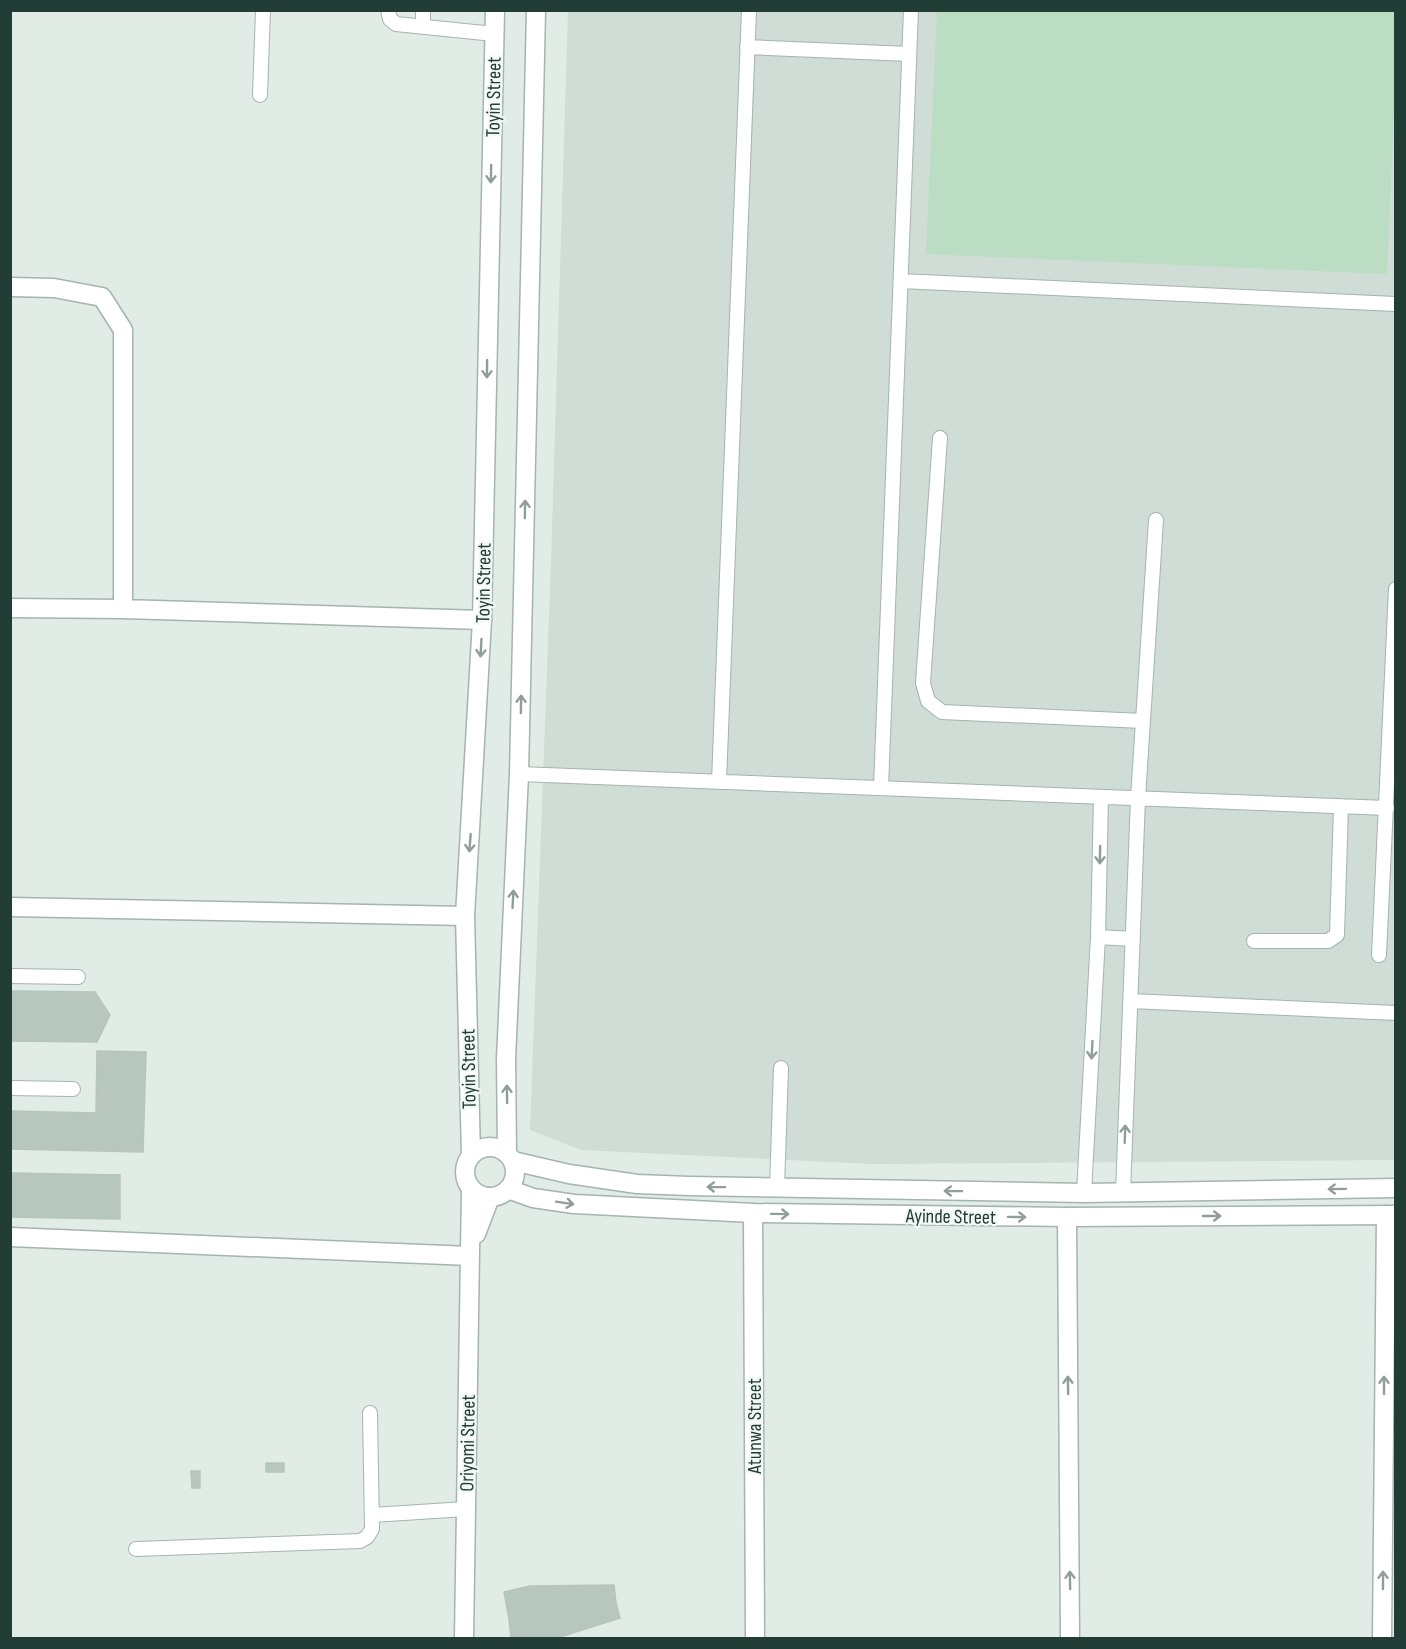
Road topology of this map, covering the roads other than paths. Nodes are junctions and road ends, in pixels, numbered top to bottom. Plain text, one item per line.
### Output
1 (263, 10) edge
2 (388, 10) edge
3 (423, 10) edge
4 (495, 10) edge
5 (536, 10) edge
6 (749, 10) edge
7 (911, 10) edge
8 (423, 27) junction
9 (494, 34) junction
10 (747, 47) junction
11 (909, 54) junction
12 (260, 95) dead end
13 (901, 281) junction
14 (10, 287) edge
15 (1395, 304) edge
16 (940, 438) dead end
17 (1156, 520) dead end
18 (1395, 589) edge
19 (10, 608) edge
20 (123, 609) junction
21 (482, 620) junction
22 (1143, 721) junction
23 (519, 774) junction
24 (719, 782) junction
25 (881, 788) junction
26 (1101, 797) junction
27 (1138, 798) junction
28 (1341, 806) junction
29 (1387, 808) junction
30 (10, 908) edge
31 (465, 916) junction
32 (1098, 937) junction
33 (1133, 939) junction
34 (1254, 941) dead end
35 (1379, 955) dead end
36 (10, 976) edge
37 (78, 977) dead end
38 (1131, 1001) junction
39 (1395, 1013) edge
40 (781, 1068) dead end
41 (10, 1088) edge
42 (73, 1089) dead end
43 (471, 1155) junction
44 (510, 1157) junction
45 (471, 1188) junction
46 (777, 1188) junction
47 (1395, 1188) edge
48 (508, 1189) junction
49 (1084, 1193) junction
50 (1123, 1193) junction
51 (490, 1197) junction
52 (753, 1213) junction
53 (1391, 1215) edge
54 (1067, 1217) junction
55 (10, 1237) edge
56 (471, 1252) junction
57 (370, 1413) dead end
58 (466, 1509) junction
59 (372, 1515) junction
60 (136, 1549) dead end
61 (464, 1638) edge
62 (754, 1638) edge
63 (1070, 1638) edge
64 (1382, 1638) edge

1 - 12 lane
2 - 8 lane
3 - 8 lane
4 - 9 street, Toyin Street
23 -> 5 street, Toyin Street
6 - 10 lane
7 - 11 lane
8 - 9 lane
9 -> 21 street, Toyin Street
10 - 11 lane
10 - 24 lane
11 - 13 lane
13 - 15 lane
13 - 25 lane
14 - 20 street
16 - 22 lane
17 - 22 lane
18 - 29 lane
19 - 20 street
20 - 21 street
21 -> 31 street, Toyin Street
22 - 27 lane
23 - 24 lane
44 -> 23 street, Toyin Street
24 - 25 lane
25 - 26 lane
26 - 27 lane
26 -> 32 lane
27 - 28 lane
27 - 33 lane
28 - 29 lane
28 - 34 lane
29 - 35 lane
30 - 31 street
31 - 43 street, Toyin Street
32 - 33 lane
32 -> 49 lane
33 - 38 lane
36 - 37 lane
38 - 39 lane
50 -> 38 lane
40 - 46 lane
41 - 42 lane
43 - 44 street
43 - 45 street
46 -> 44 street, Ayinde Street
44 - 48 street
45 - 51 street
45 - 56 street
49 -> 46 street, Ayinde Street
47 -> 50 street, Ayinde Street
48 - 51 street
48 -> 52 street, Ayinde Street
49 - 50 street, Ayinde Street
51 - 56 street
52 -> 54 street, Ayinde Street
52 - 62 street, Atunwa Street
54 -> 53 street, Ayinde Street
64 -> 53 street
63 -> 54 street
55 - 56 street
56 - 58 street, Oriyomi Street
57 - 59 lane
58 - 59 lane
58 - 61 street, Oriyomi Street
59 - 60 lane

